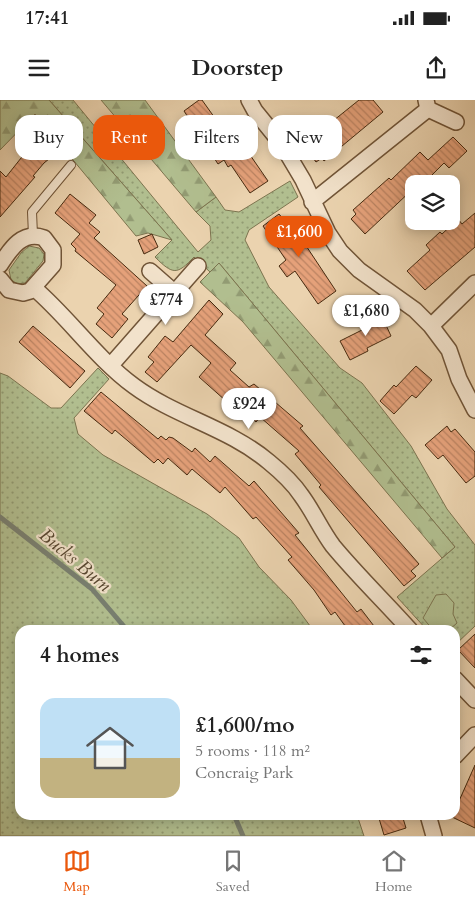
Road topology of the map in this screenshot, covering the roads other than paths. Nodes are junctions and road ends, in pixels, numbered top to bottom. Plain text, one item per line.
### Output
1 (249, 100) edge
2 (427, 105) edge
3 (456, 122) dead end
4 (71, 165) dead end
5 (312, 202) junction
6 (33, 235) junction
7 (0, 264) edge
8 (198, 266) dead end
9 (150, 271) dead end
10 (0, 279) edge
11 (475, 283) edge
12 (34, 288) junction
13 (175, 293) junction
14 (431, 326) junction
15 (111, 365) junction
16 (475, 410) edge
17 (405, 625) edge
18 (460, 684) edge
19 (475, 700) edge
20 (475, 735) edge
21 (460, 751) edge
22 (429, 820) edge
23 (434, 836) edge

1 - 5 street
2 - 3 street
2 - 5 street
4 - 6 lane
5 - 14 street
6 - 7 street
6 - 12 street
8 - 13 street
9 - 13 street
10 - 12 street
11 - 14 street
12 - 15 street
13 - 15 street
14 - 16 street
15 - 17 street
18 - 19 street
20 - 21 street
22 - 23 street

